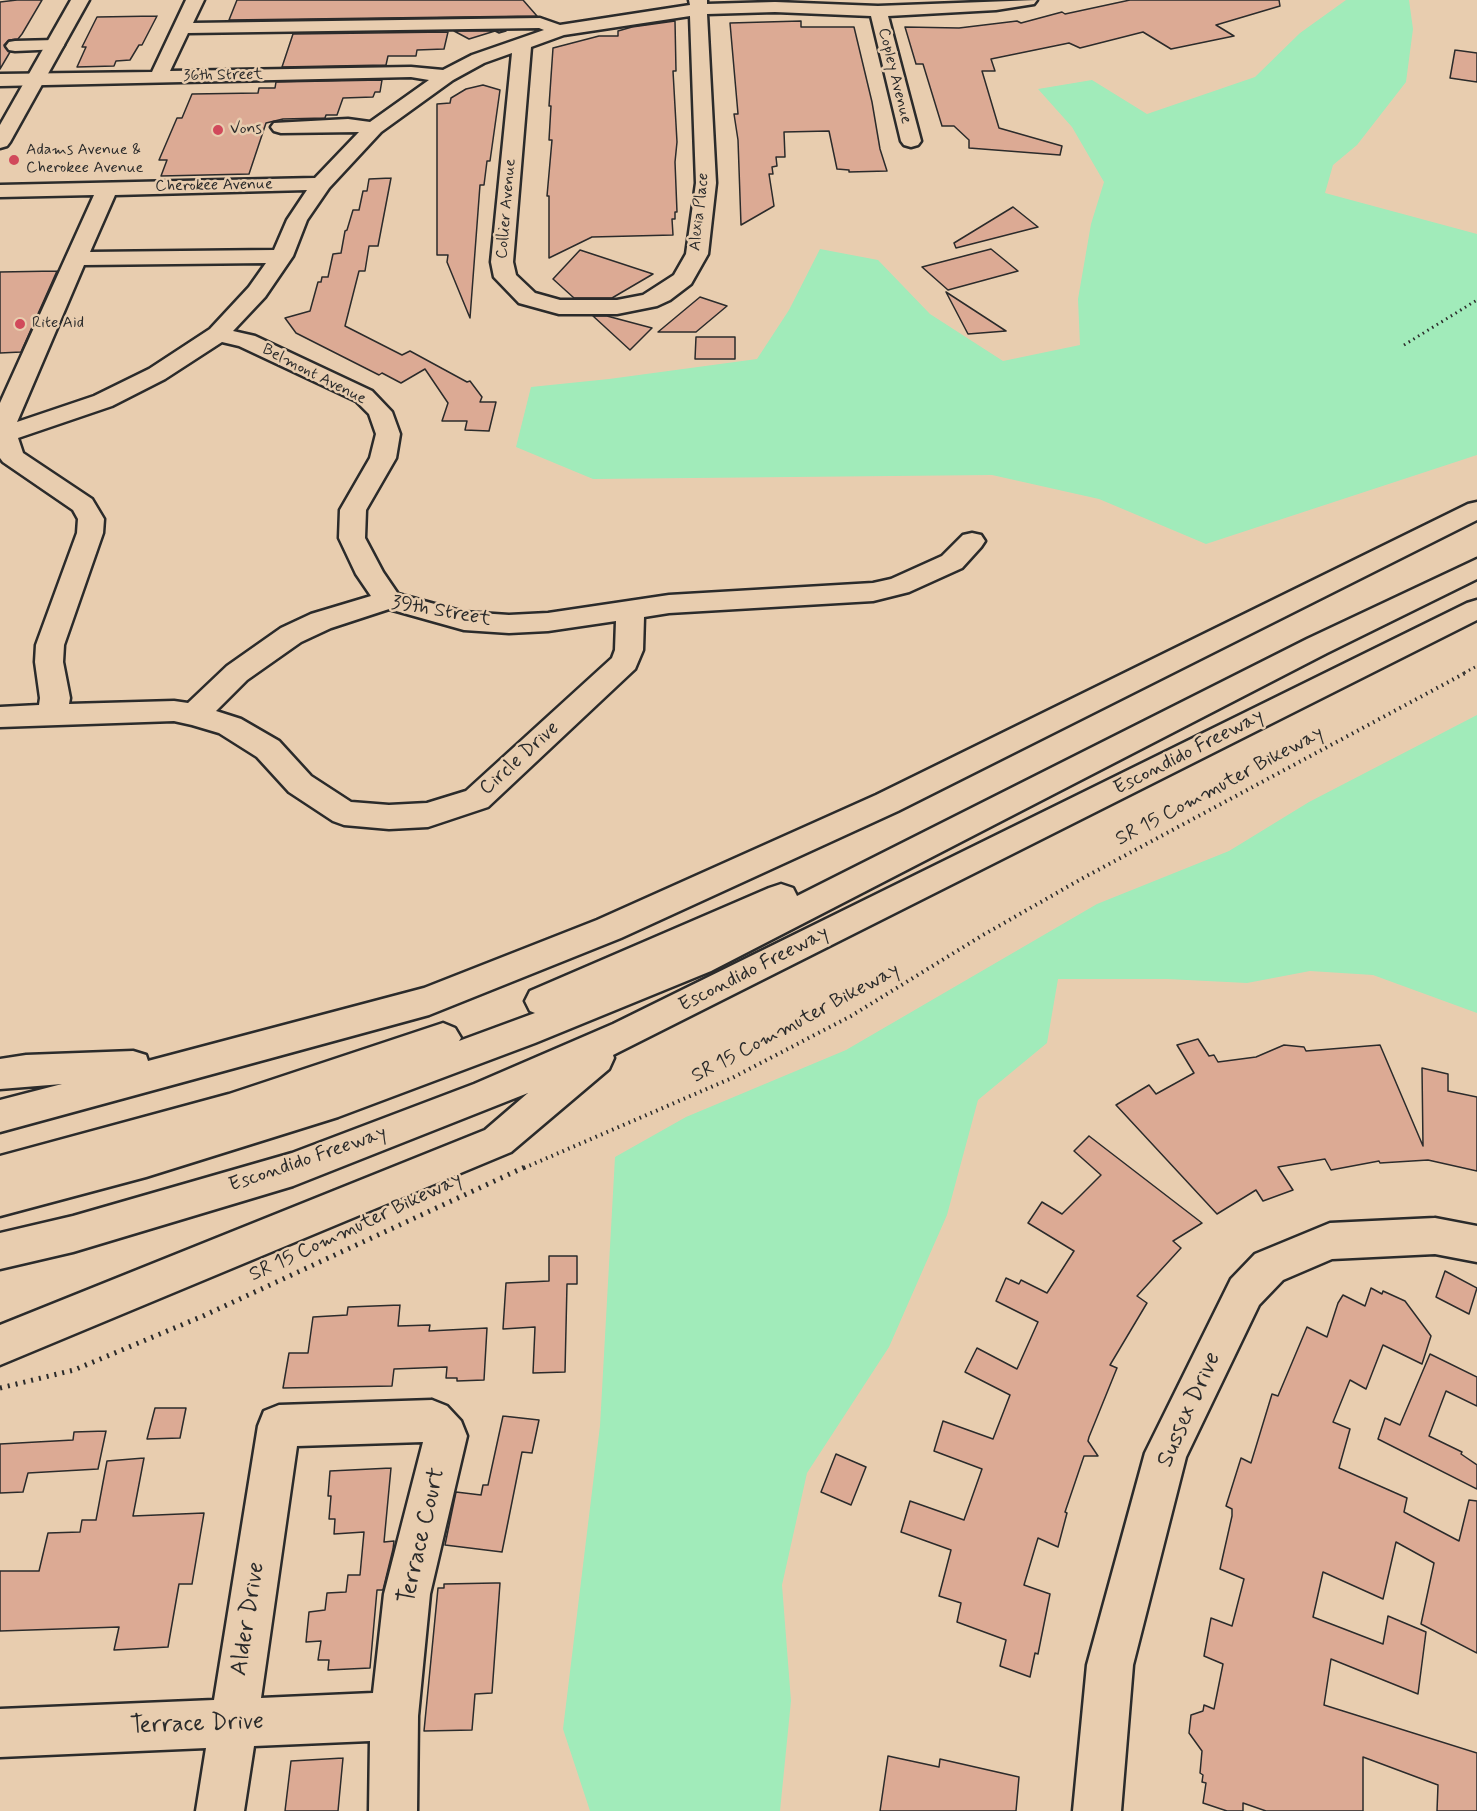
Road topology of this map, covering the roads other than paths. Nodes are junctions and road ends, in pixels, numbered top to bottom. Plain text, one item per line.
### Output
1 (80, 0) edge
2 (195, 0) edge
3 (1021, 1) edge
4 (699, 4) edge
5 (906, 5) edge
6 (878, 11) junction
7 (180, 28) junction
8 (561, 30) junction
9 (522, 42) junction
10 (55, 45) junction
11 (15, 46) dead end
12 (446, 76) junction
13 (158, 78) junction
14 (35, 79) junction
15 (0, 80) edge
16 (281, 127) dead end
17 (374, 128) junction
18 (911, 141) dead end
19 (0, 142) edge
20 (321, 184) junction
21 (107, 189) junction
22 (0, 191) edge
23 (282, 256) junction
24 (75, 259) junction
25 (594, 308) joint
26 (218, 334) junction
27 (2, 436) edge
28 (1477, 510) edge
29 (972, 541) dead end
30 (1477, 548) edge
31 (1477, 568) edge
32 (388, 600) junction
33 (1477, 609) edge
34 (630, 610) junction
35 (52, 715) junction
36 (194, 715) junction
37 (0, 717) edge
38 (625, 1034) junction
39 (185, 1065) junction
40 (0, 1074) edge
41 (0, 1116) edge
42 (0, 1173) edge
43 (0, 1199) edge
44 (1477, 1244) edge
45 (0, 1251) edge
46 (0, 1345) edge
47 (279, 1426) joint
48 (394, 1716) junction
49 (233, 1724) junction
50 (0, 1733) edge
51 (220, 1811) edge
52 (393, 1811) edge
53 (1097, 1811) edge

1 - 10 main road
2 - 7 main road
3 - 5 main road
4 - 6 main road
4 - 8 main road
4 - 25 main road, Alexia Place
5 - 6 main road
6 - 18 main road, Copley Avenue
7 - 8 main road
7 - 13 main road
8 - 9 main road
9 - 12 main road
9 - 25 main road, Collier Avenue
10 - 11 main road
10 - 14 main road
12 - 13 main road, 36th Street
12 - 17 main road
13 - 14 main road, 36th Street
14 - 15 main road, 36th Street
14 - 19 main road
16 - 17 main road
17 - 20 main road
20 - 21 main road, Cherokee Avenue
20 - 23 main road
21 - 22 main road, Cherokee Avenue
21 - 24 main road
23 - 24 main road
23 - 26 main road
24 - 27 main road
26 - 27 main road
26 - 32 main road, Belmont Avenue
27 - 35 main road
28 - 39 main road
29 - 34 main road, 39th Street
30 - 42 main road
31 - 43 main road
32 - 34 main road, 39th Street
32 - 36 main road, 39th Street
33 - 38 main road, Escondido Freeway
34 - 36 main road, Circle Drive
35 - 36 main road
35 - 37 main road
38 - 45 main road, Escondido Freeway
38 - 46 main road
39 - 40 main road
39 - 41 main road
44 - 53 main road, Sussex Drive
47 - 48 main road, Terrace Court
47 - 49 main road, Alder Drive
48 - 49 main road, Terrace Drive
48 - 52 main road, Terrace Court
49 - 50 main road, Terrace Drive
49 - 51 main road, Alder Drive

